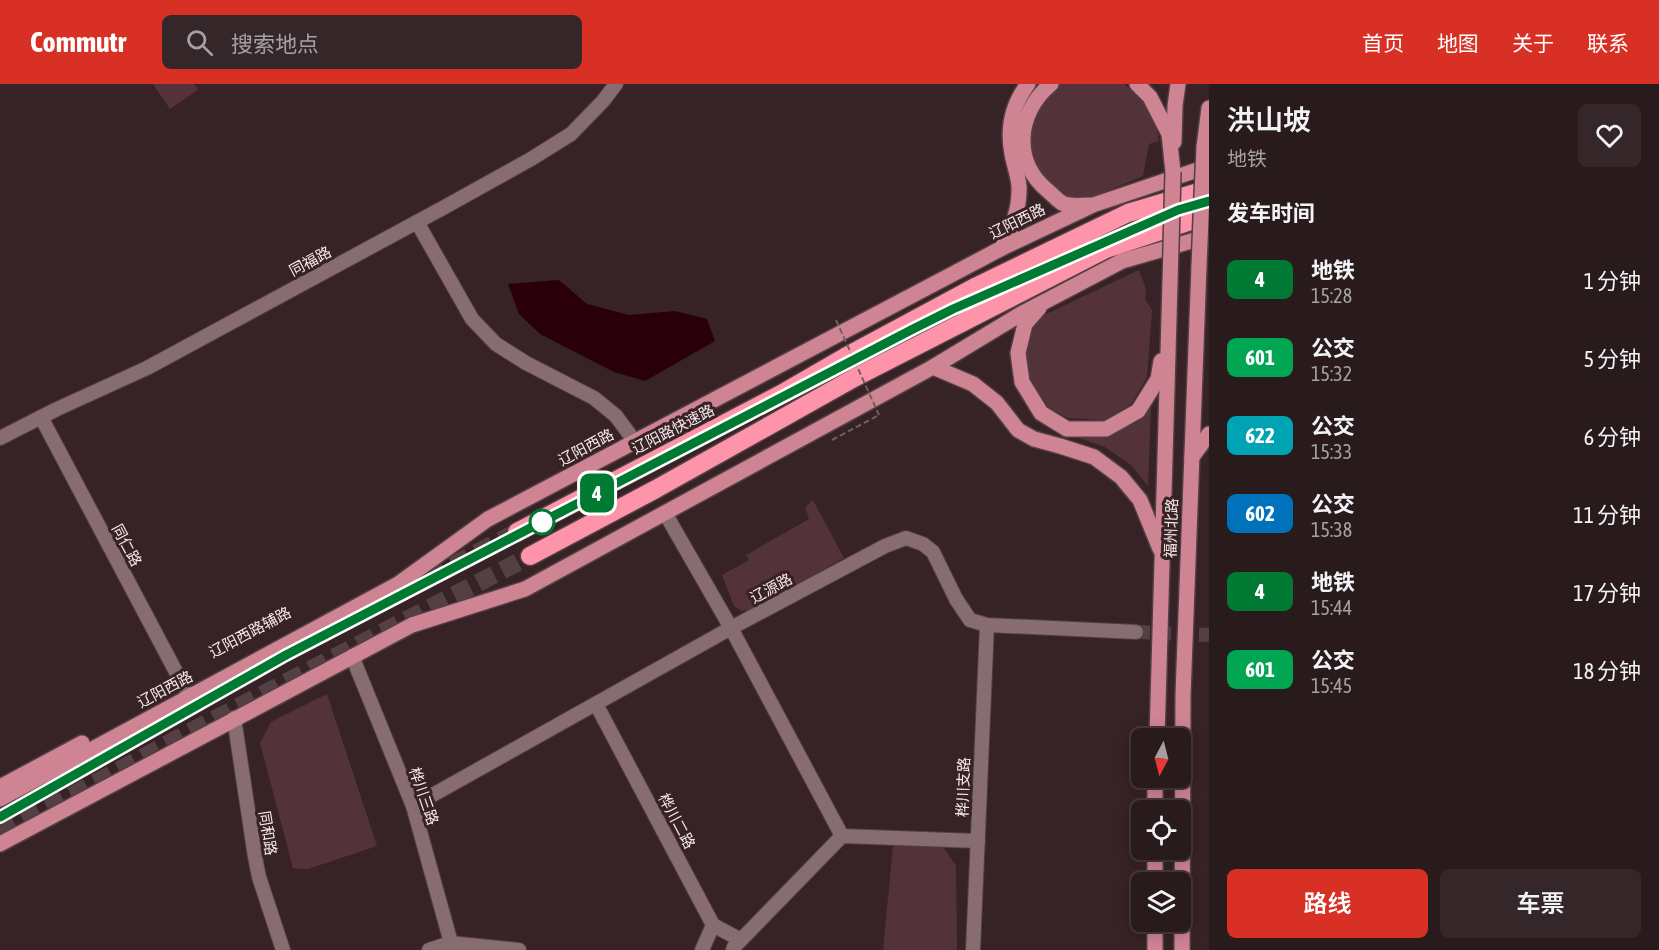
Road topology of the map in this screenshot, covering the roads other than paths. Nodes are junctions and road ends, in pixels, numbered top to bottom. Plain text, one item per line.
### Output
1 (616, 84) edge
2 (1028, 84) edge
3 (1051, 84) edge
4 (1137, 84) edge
5 (1178, 84) edge
6 (1209, 108) edge
7 (1209, 166) edge
8 (1173, 172) junction
9 (1209, 189) edge
10 (1093, 205) junction
11 (1209, 215) edge
12 (417, 222) junction
13 (1209, 236) edge
14 (1002, 248) junction
15 (1199, 266) junction
16 (1170, 283) junction
17 (1209, 286) edge
18 (1046, 301) junction
19 (933, 367) junction
20 (41, 417) junction
21 (1209, 434) edge
22 (0, 438) edge
23 (632, 444) junction
24 (1192, 457) junction
25 (665, 513) junction
26 (517, 532) tunnel mouth
27 (530, 556) tunnel mouth
28 (1163, 556) junction
29 (987, 625) junction
30 (730, 628) junction
31 (1137, 632) tunnel mouth
32 (352, 656) junction
33 (182, 694) junction
34 (596, 704) junction
35 (234, 718) junction
36 (1156, 728) edge
37 (0, 787) edge
38 (0, 799) edge
39 (413, 806) junction
40 (842, 836) junction
41 (978, 841) junction
42 (0, 844) edge
43 (714, 925) junction
44 (1155, 932) edge
45 (737, 945) edge
46 (451, 946) edge
47 (283, 950) edge
48 (429, 950) edge
49 (519, 950) edge
50 (702, 950) edge
51 (973, 950) edge
52 (1155, 950) edge
53 (1182, 950) edge

1 - 12 street, 同福路
2 - 14 main road
3 - 10 main road
4 - 8 main road
5 - 8 main road, 福州北路
6 - 15 main road, 福州北路, bridge
7 - 10 main road, 辽阳西路
8 - 16 main road, 福州北路, bridge
9 - 26 highway, 辽阳路快速路
10 - 14 main road, 辽阳西路
11 - 27 highway
12 - 20 street, 同福路
12 - 23 street
13 - 18 main road
14 - 23 main road, 辽阳西路
15 - 17 main road
15 - 24 main road, 福州北路
16 - 18 main road
16 - 28 main road, 福州北路
18 - 19 main road
19 - 25 main road
19 - 28 main road
20 - 22 street, 同福路
20 - 33 street, 同仁路
21 - 24 main road
23 - 33 main road, 辽阳西路
24 - 53 main road, 福州北路
25 - 30 street
25 - 32 main road
28 - 36 main road, 福州北路
29 - 30 street, 辽源路
29 - 31 street, 辽源路
29 - 41 street, 桦川支路
30 - 34 street, 辽源路
30 - 40 street
32 - 35 main road
32 - 39 street, 桦川三路
33 - 37 main road
33 - 38 main road, 辽阳西路
34 - 39 street, 辽源路
34 - 43 street, 桦川二路
35 - 42 main road
35 - 47 street, 同和路
39 - 46 street, 桦川三路
40 - 41 street
40 - 45 street
41 - 51 street, 桦川支路
43 - 45 street
43 - 50 street
44 - 52 main road
46 - 48 street
46 - 49 street

